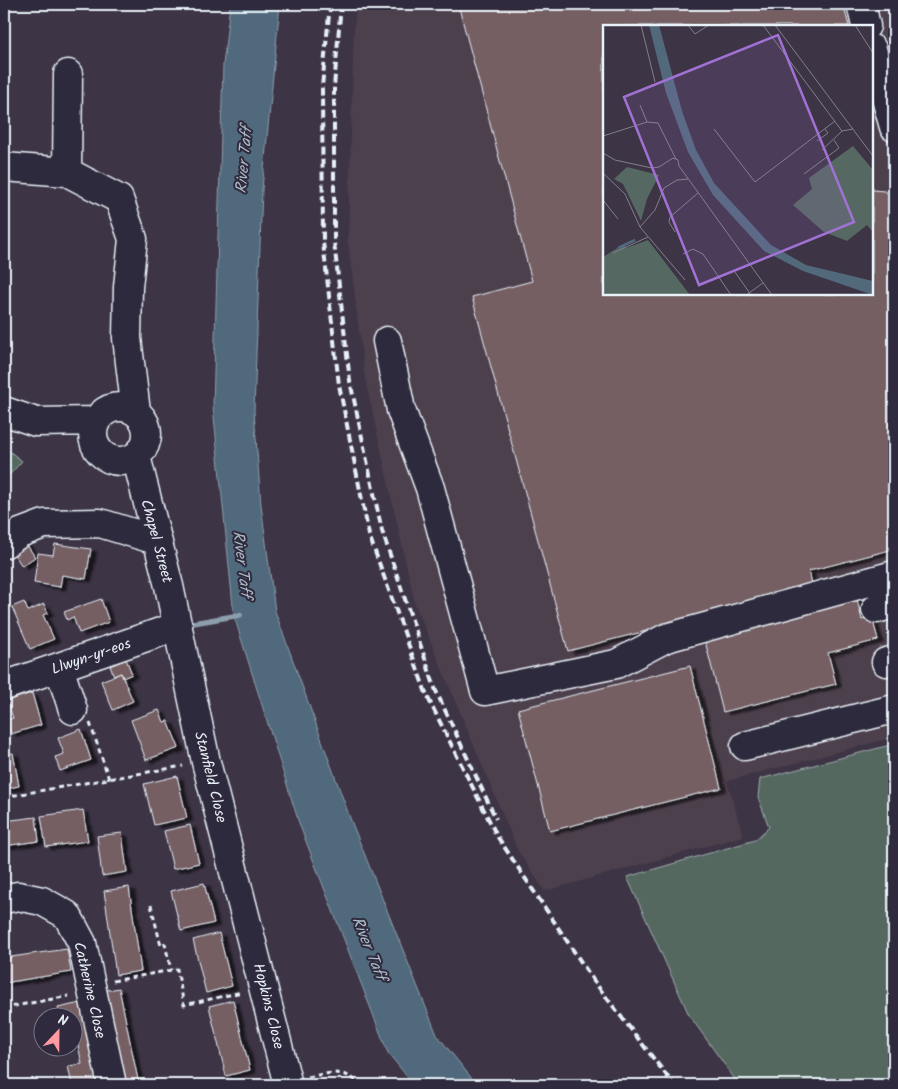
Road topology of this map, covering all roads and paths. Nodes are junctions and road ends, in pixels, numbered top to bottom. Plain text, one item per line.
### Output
1 (861, 4) edge
2 (866, 25) edge
3 (873, 53) edge
4 (68, 74) dead end
5 (894, 127) edge
6 (4, 167) edge
7 (67, 172) junction
8 (387, 341) dead end
9 (128, 354) junction
10 (4, 411) edge
11 (136, 412) junction
12 (101, 415) junction
13 (136, 456) junction
14 (156, 540) junction
15 (4, 544) edge
16 (894, 574) edge
17 (178, 626) junction
18 (59, 667) junction
19 (4, 686) edge
20 (894, 709) edge
21 (73, 710) joint
22 (745, 746) dead end
23 (206, 762) junction
24 (109, 779) junction
25 (4, 797) edge
26 (4, 899) edge
27 (151, 905) dead end
28 (249, 927) joint
29 (171, 970) junction
30 (264, 987) junction
31 (91, 988) junction
32 (4, 1008) edge
33 (111, 1079) edge
34 (288, 1083) edge
35 (360, 1085) edge

1 - 2 street
3 - 5 street
4 - 7 street
6 - 7 street
7 - 9 street
8 - 16 street
9 - 11 street
9 - 12 street
10 - 12 street
11 - 12 street
11 - 13 street
12 - 13 street
13 - 14 street, Chapel Street
14 - 15 street
14 - 17 street, Chapel Street
17 - 18 street, Llwyn-yr-eos
17 - 23 street, Stanfield Close
18 - 19 street, Llwyn-yr-eos
18 - 21 street
20 - 22 street
21 - 24 path
23 - 24 path
23 - 28 street, Stanfield Close
24 - 25 path
26 - 31 street, Catherine Close
27 - 29 path
28 - 30 street, Hopkins Close
29 - 30 path
29 - 31 path
30 - 34 street, Hopkins Close
31 - 32 path
31 - 33 street, Catherine Close
34 - 35 path

